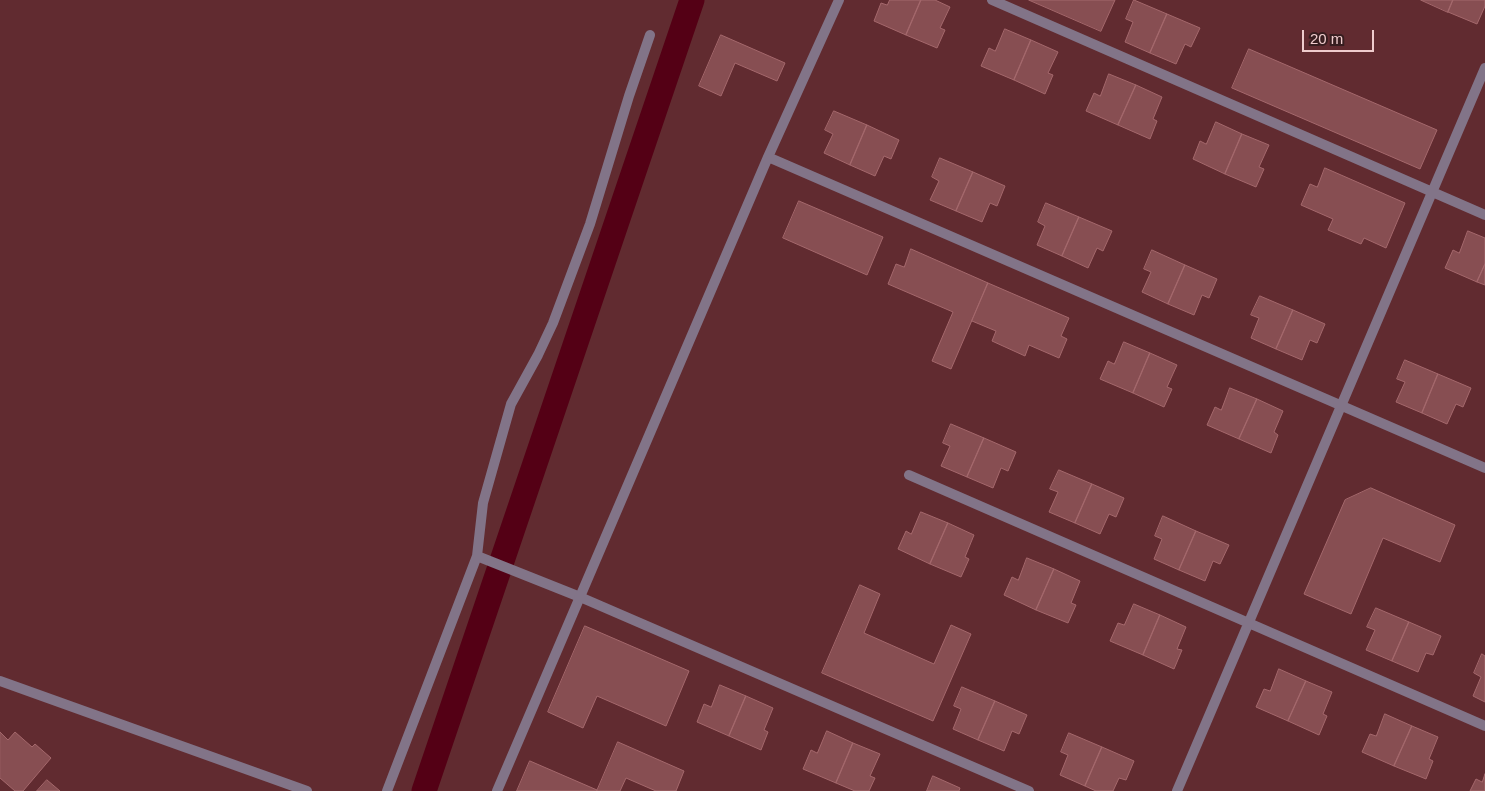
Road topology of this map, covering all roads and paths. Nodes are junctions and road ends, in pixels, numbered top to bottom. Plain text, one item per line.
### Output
1 (838, 0) edge
2 (992, 0) edge
3 (650, 35) dead end
4 (1485, 68) edge
5 (768, 157) junction
6 (1432, 192) junction
7 (1485, 215) edge
8 (1341, 405) junction
9 (1485, 468) edge
10 (908, 475) dead end
11 (477, 556) junction
12 (580, 597) junction
13 (1248, 623) junction
14 (0, 681) edge
15 (1485, 726) edge
16 (307, 791) edge
17 (387, 791) edge
18 (498, 791) edge
19 (1029, 791) edge
20 (1177, 791) edge

1 - 5 street
2 - 6 street
3 - 11 street
4 - 6 street
5 - 8 street
5 - 12 street
6 - 7 street
6 - 8 street
8 - 9 street
8 - 13 street
10 - 13 street
11 - 12 street
11 - 17 street
12 - 18 street
12 - 19 street
13 - 15 street
13 - 20 street
14 - 16 street

